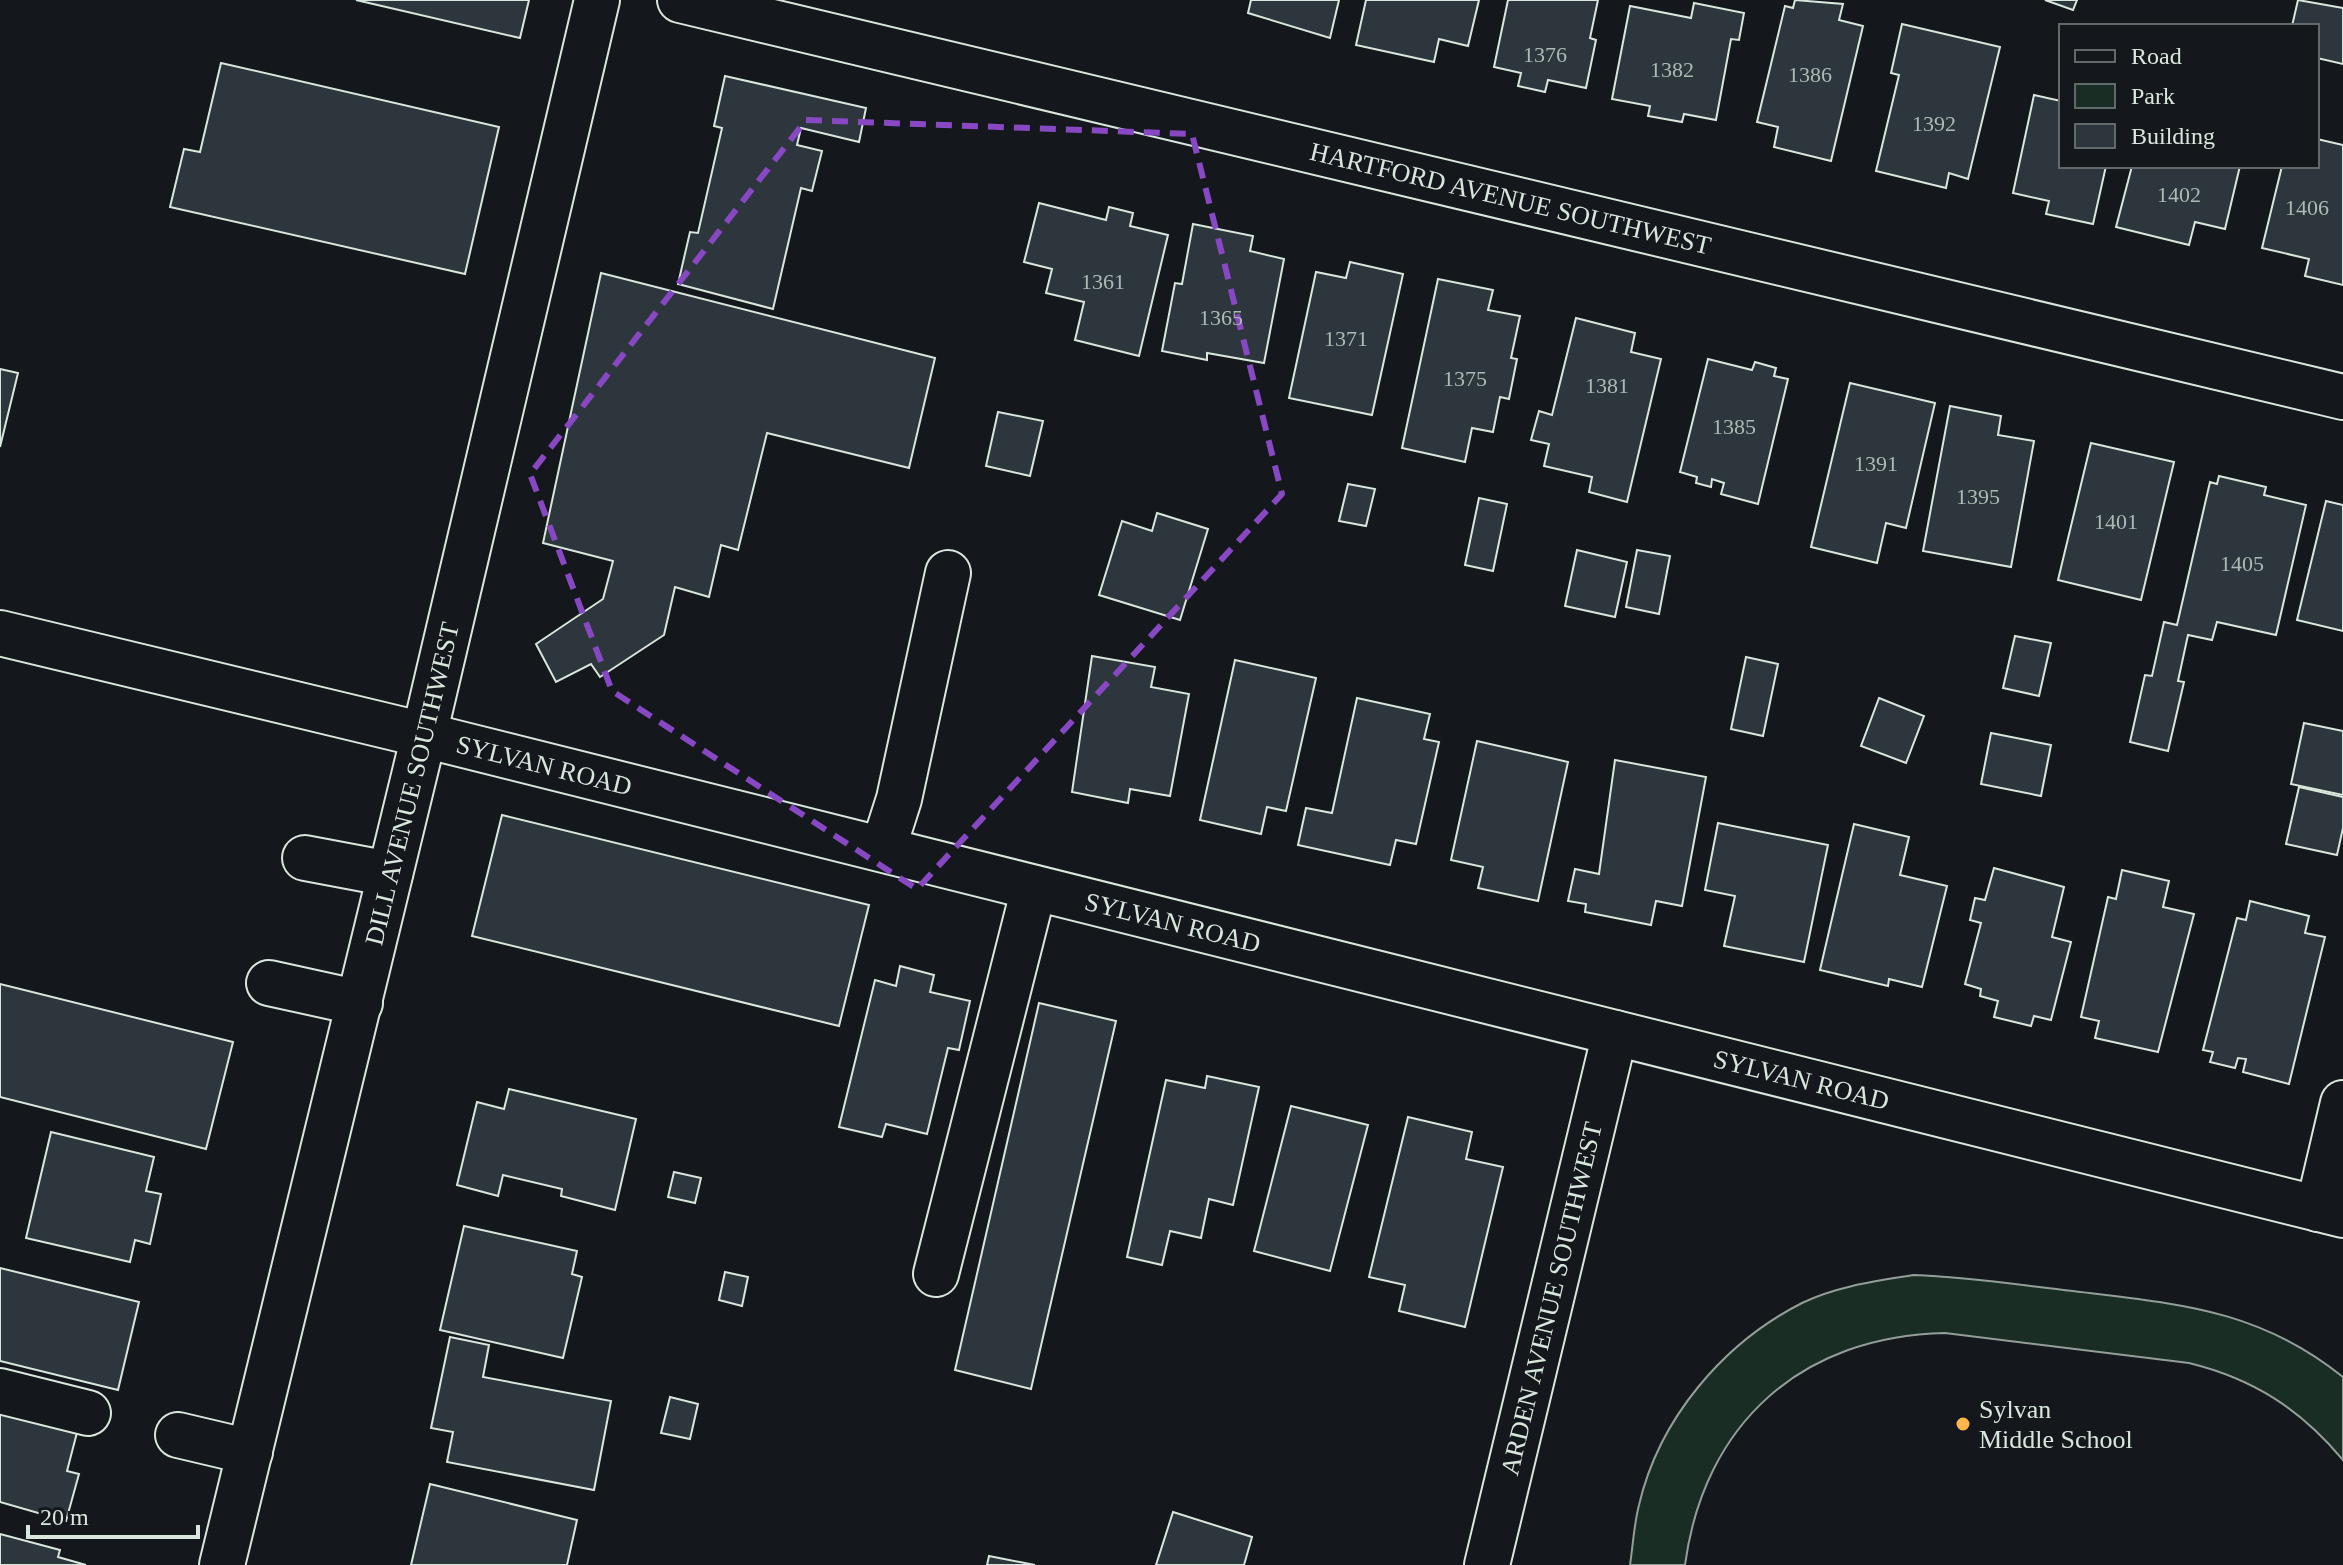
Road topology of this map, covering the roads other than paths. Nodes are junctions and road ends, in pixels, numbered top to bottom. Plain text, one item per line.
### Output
1 (597, 0) edge
2 (680, 0) edge
3 (2343, 397) edge
4 (948, 573) dead end
5 (0, 633) edge
6 (424, 735) junction
7 (883, 849) junction
8 (305, 858) dead end
9 (390, 874) junction
10 (1034, 888) junction
11 (269, 983) dead end
12 (360, 1003) junction
13 (1615, 1033) junction
14 (2343, 1103) edge
15 (2330, 1212) edge
16 (936, 1274) dead end
17 (0, 1391) edge
18 (88, 1413) dead end
19 (178, 1435) dead end
20 (250, 1452) junction
21 (222, 1565) edge
22 (1487, 1565) edge

1 - 6 main road, DILL AVENUE SOUTHWEST
2 - 3 main road, HARTFORD AVENUE SOUTHWEST
4 - 7 main road
5 - 6 main road, SYLVAN ROAD
6 - 7 main road, SYLVAN ROAD
6 - 9 main road, DILL AVENUE SOUTHWEST
7 - 10 main road, SYLVAN ROAD
8 - 9 main road
9 - 12 main road, DILL AVENUE SOUTHWEST
10 - 13 main road, SYLVAN ROAD
10 - 16 main road
11 - 12 main road
12 - 20 main road, DILL AVENUE SOUTHWEST
13 - 15 main road, SYLVAN ROAD
13 - 22 main road, ARDEN AVENUE SOUTHWEST
14 - 15 main road
17 - 18 main road
19 - 20 main road
20 - 21 main road, DILL AVENUE SOUTHWEST

